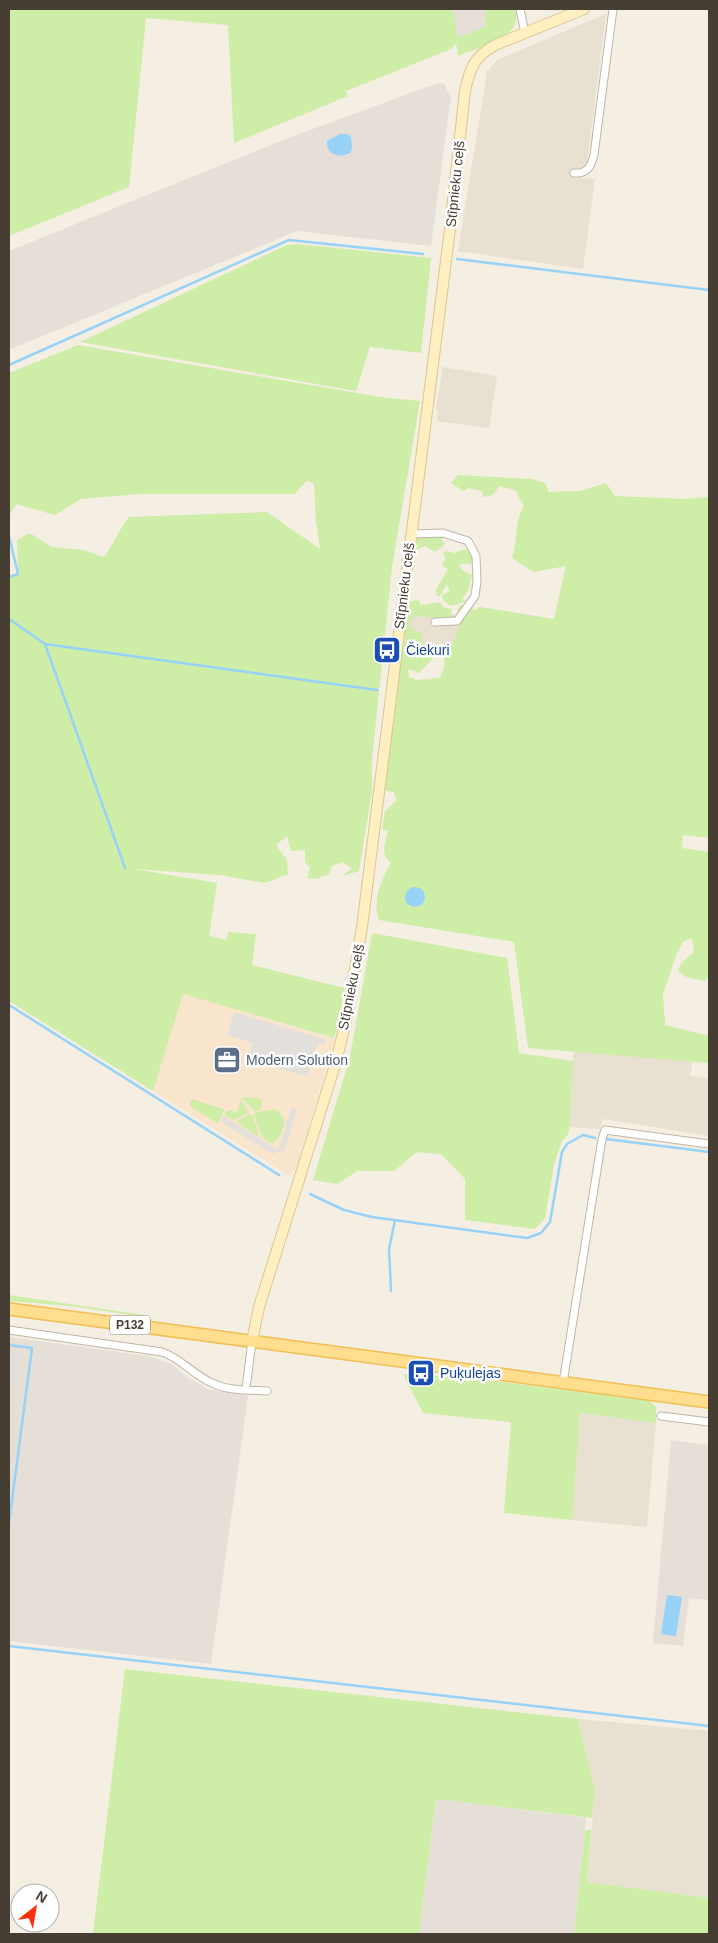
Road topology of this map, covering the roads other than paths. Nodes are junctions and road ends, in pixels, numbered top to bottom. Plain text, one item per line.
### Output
1 (520, 9) edge
2 (584, 9) edge
3 (613, 9) edge
4 (525, 32) junction
5 (574, 173) dead end
6 (411, 534) junction
7 (435, 622) dead end
8 (709, 1144) edge
9 (9, 1309) edge
10 (9, 1330) edge
11 (252, 1341) junction
12 (563, 1383) junction
13 (246, 1389) junction
14 (267, 1391) dead end
15 (709, 1402) edge
16 (661, 1416) dead end
17 (709, 1422) edge

1 - 4 street
2 - 4 main road, Stīpnieku ceļš
3 - 5 street
4 - 6 main road, Stīpnieku ceļš
6 - 7 street
6 - 11 main road, Stīpnieku ceļš
8 - 12 street
9 - 11 main road, P132
10 - 13 street
11 - 12 main road, P132
11 - 13 street
12 - 15 main road, P132
13 - 14 street
16 - 17 street

